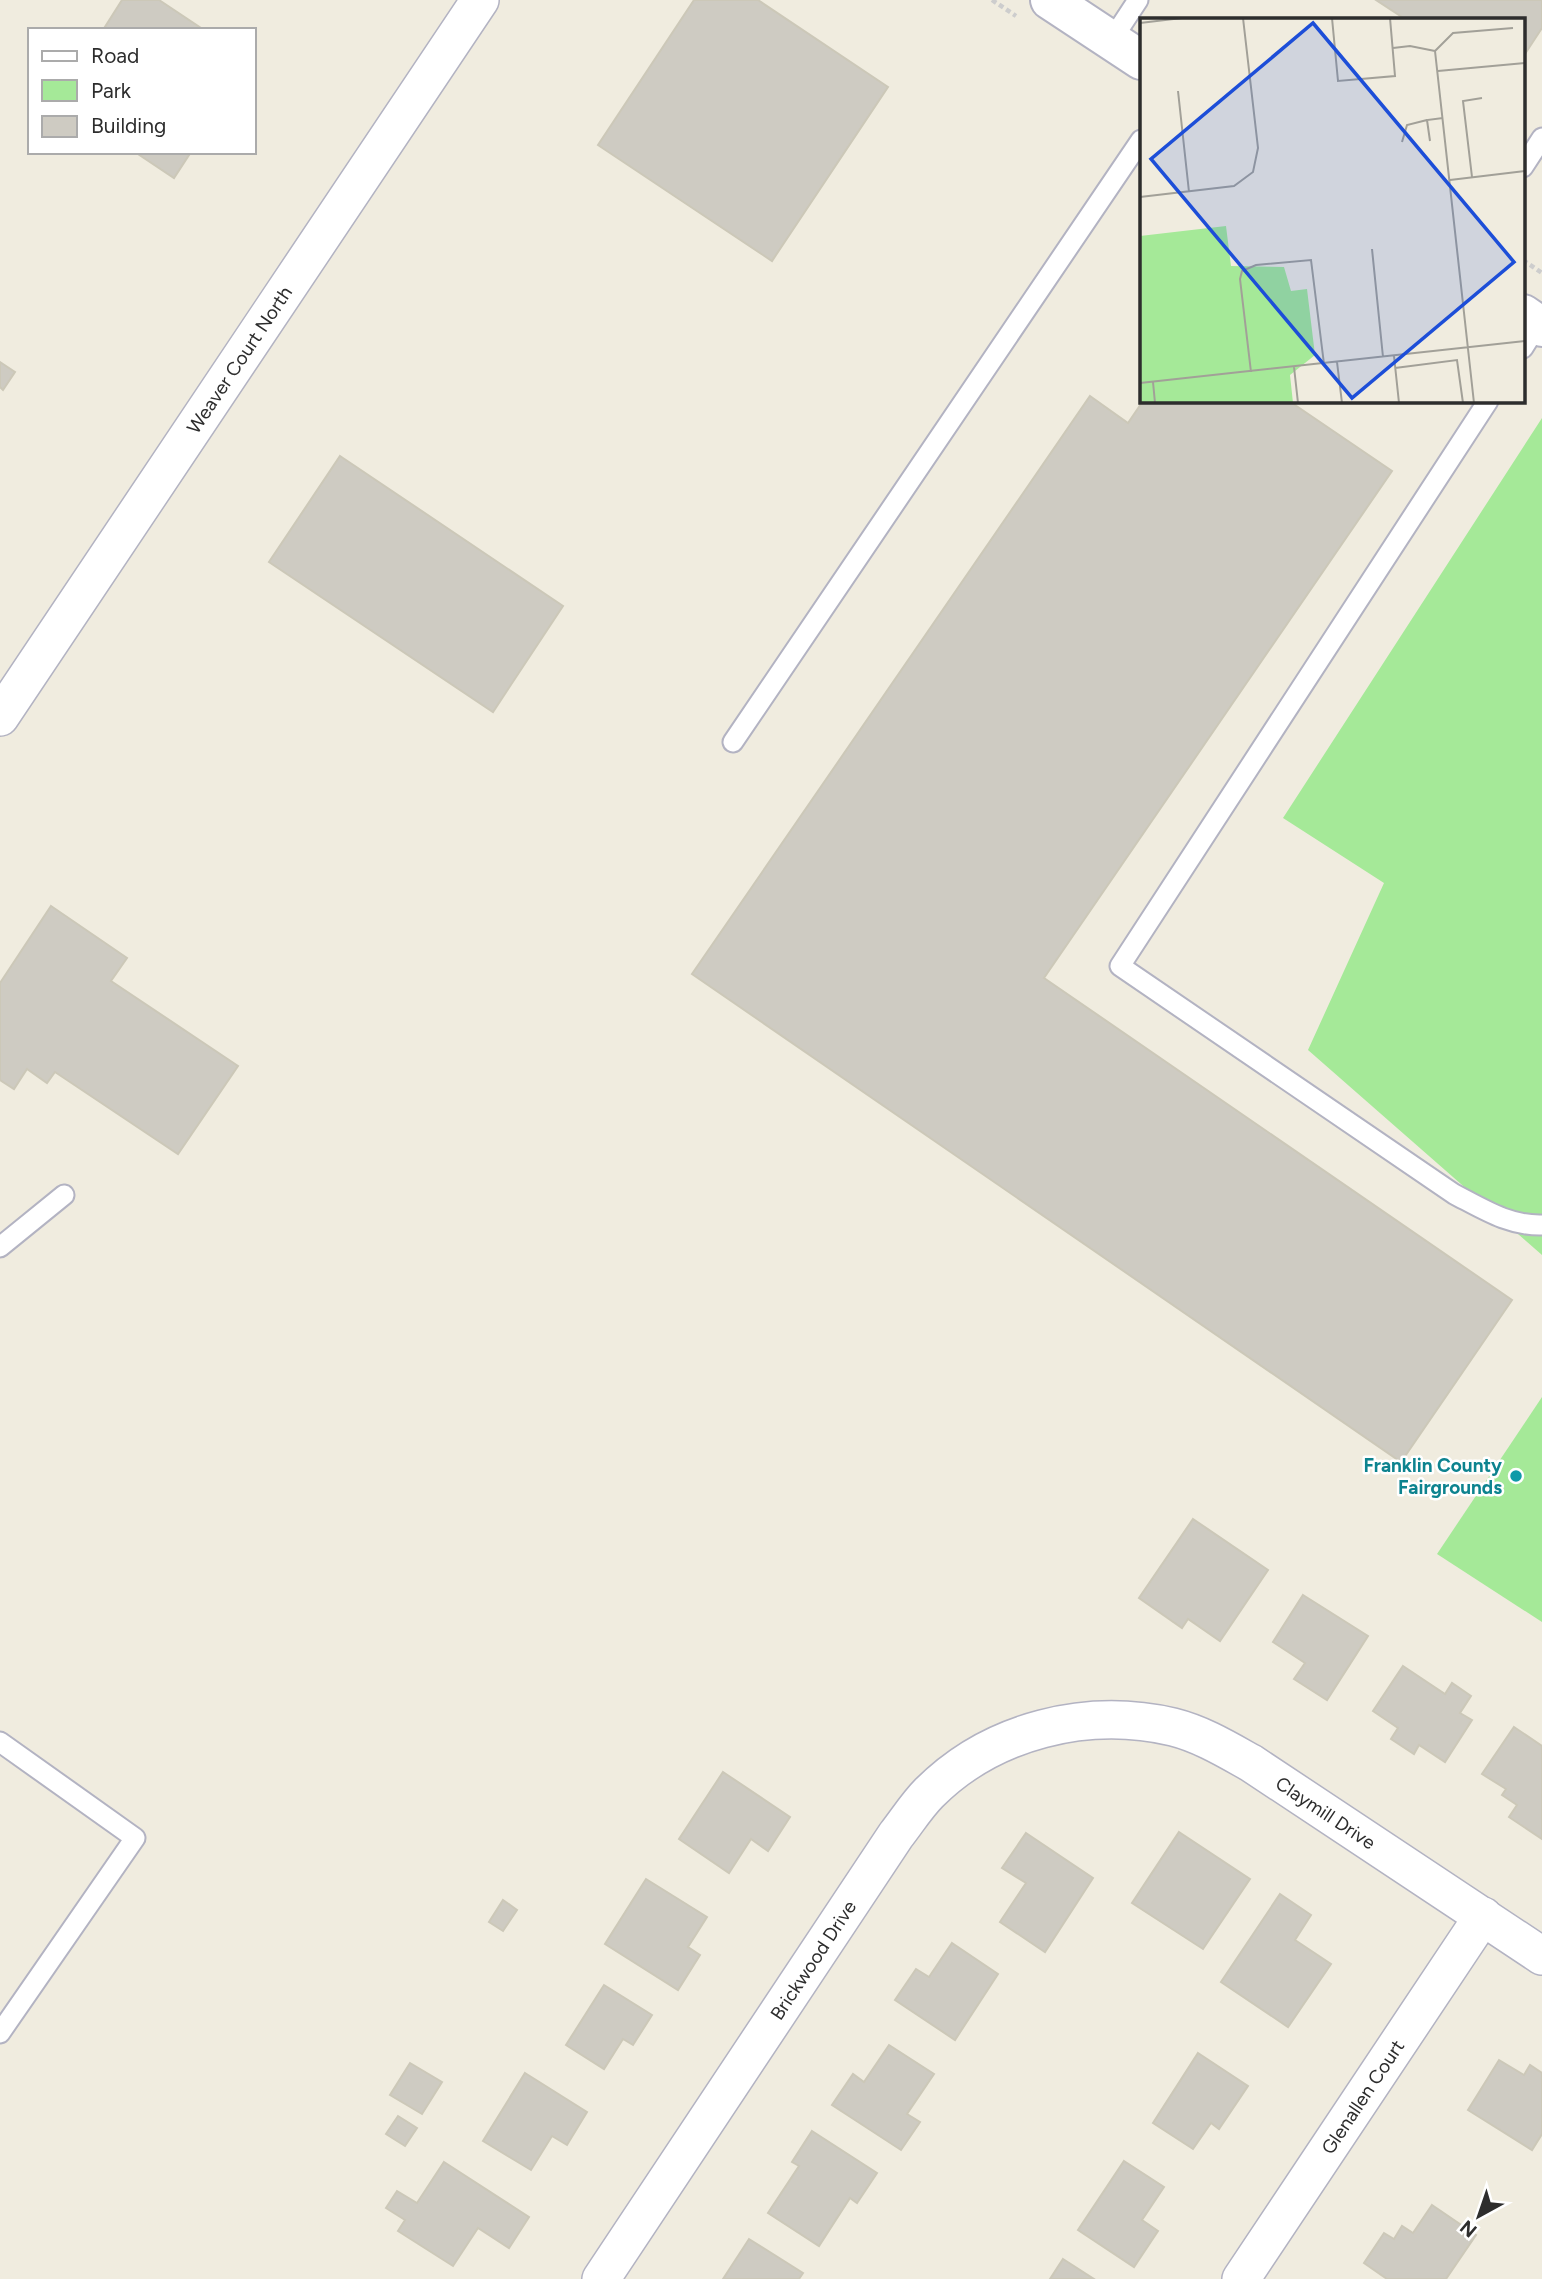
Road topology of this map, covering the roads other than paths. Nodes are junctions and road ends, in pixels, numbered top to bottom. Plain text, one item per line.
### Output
1 (480, 0) edge
2 (1050, 0) edge
3 (1138, 0) edge
4 (1126, 50) edge
5 (1542, 138) edge
6 (1140, 141) edge
7 (1524, 165) edge
8 (1487, 402) edge
9 (0, 717) edge
10 (733, 742) dead end
11 (64, 1195) dead end
12 (1542, 1226) edge
13 (0, 1247) edge
14 (1091, 1719) joint
15 (0, 1742) edge
16 (1483, 1916) junction
17 (1542, 1956) edge
18 (0, 2033) edge
19 (601, 2279) edge
20 (1241, 2279) edge

1 - 9 street, Weaver Court North
2 - 4 street
3 - 4 lane
5 - 7 lane
6 - 10 lane
8 - 12 lane
11 - 13 lane
14 - 16 street, Claymill Drive
14 - 19 street, Brickwood Drive
15 - 18 lane
16 - 17 street, Claymill Drive
16 - 20 street, Glenallen Court

